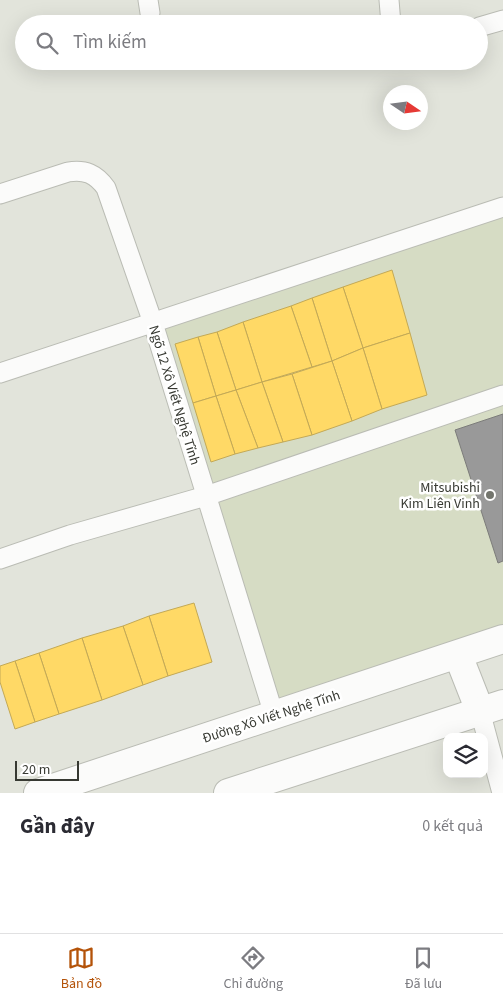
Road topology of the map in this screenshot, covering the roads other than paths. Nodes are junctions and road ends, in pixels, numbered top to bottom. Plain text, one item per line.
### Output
1 (388, 0) edge
2 (390, 15) edge
3 (503, 20) edge
4 (488, 24) edge
5 (0, 194) edge
6 (503, 207) edge
7 (153, 323) junction
8 (0, 373) edge
9 (503, 395) edge
10 (206, 496) junction
11 (0, 559) edge
12 (503, 639) edge
13 (458, 655) junction
14 (492, 708) edge
15 (274, 715) junction
16 (38, 793) edge
17 (228, 793) edge
18 (502, 793) edge

1 - 2 street
3 - 4 street
5 - 7 street, Ngõ 12 Xô Viết Nghệ Tĩnh
6 - 7 street
7 - 8 street
7 - 10 street, Ngõ 12 Xô Viết Nghệ Tĩnh
9 - 10 street
10 - 11 street
10 - 15 street, Ngõ 12 Xô Viết Nghệ Tĩnh
12 - 13 main road, Đường Xô Viết Nghệ Tĩnh
13 - 14 main road
13 - 15 main road, Đường Xô Viết Nghệ Tĩnh
14 - 17 main road
14 - 18 street
15 - 16 main road, Đường Xô Viết Nghệ Tĩnh

